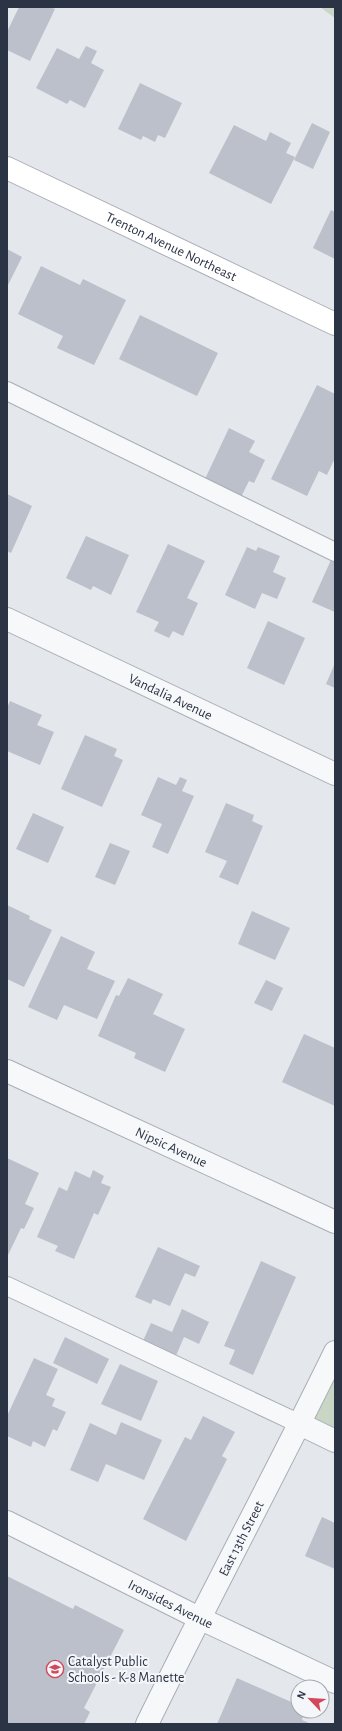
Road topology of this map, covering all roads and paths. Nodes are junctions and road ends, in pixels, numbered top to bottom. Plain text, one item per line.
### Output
1 (7, 168) edge
2 (335, 324) edge
3 (7, 391) edge
4 (335, 552) edge
5 (7, 619) edge
6 (335, 774) edge
7 (7, 1071) edge
8 (335, 1222) edge
9 (7, 1286) edge
10 (335, 1352) edge
11 (300, 1424) junction
12 (335, 1441) edge
13 (7, 1522) edge
14 (199, 1618) junction
15 (335, 1682) edge
16 (147, 1724) edge

1 - 2 main road, Trenton Avenue Northeast
3 - 4 lane
5 - 6 street, Vandalia Avenue
7 - 8 street, Nipsic Avenue
9 - 11 lane
10 - 11 street, East 13th Street
11 - 12 street
11 - 14 street, East 13th Street
13 - 14 street, Ironsides Avenue
14 - 15 street, Ironsides Avenue
14 - 16 street, East 13th Street

